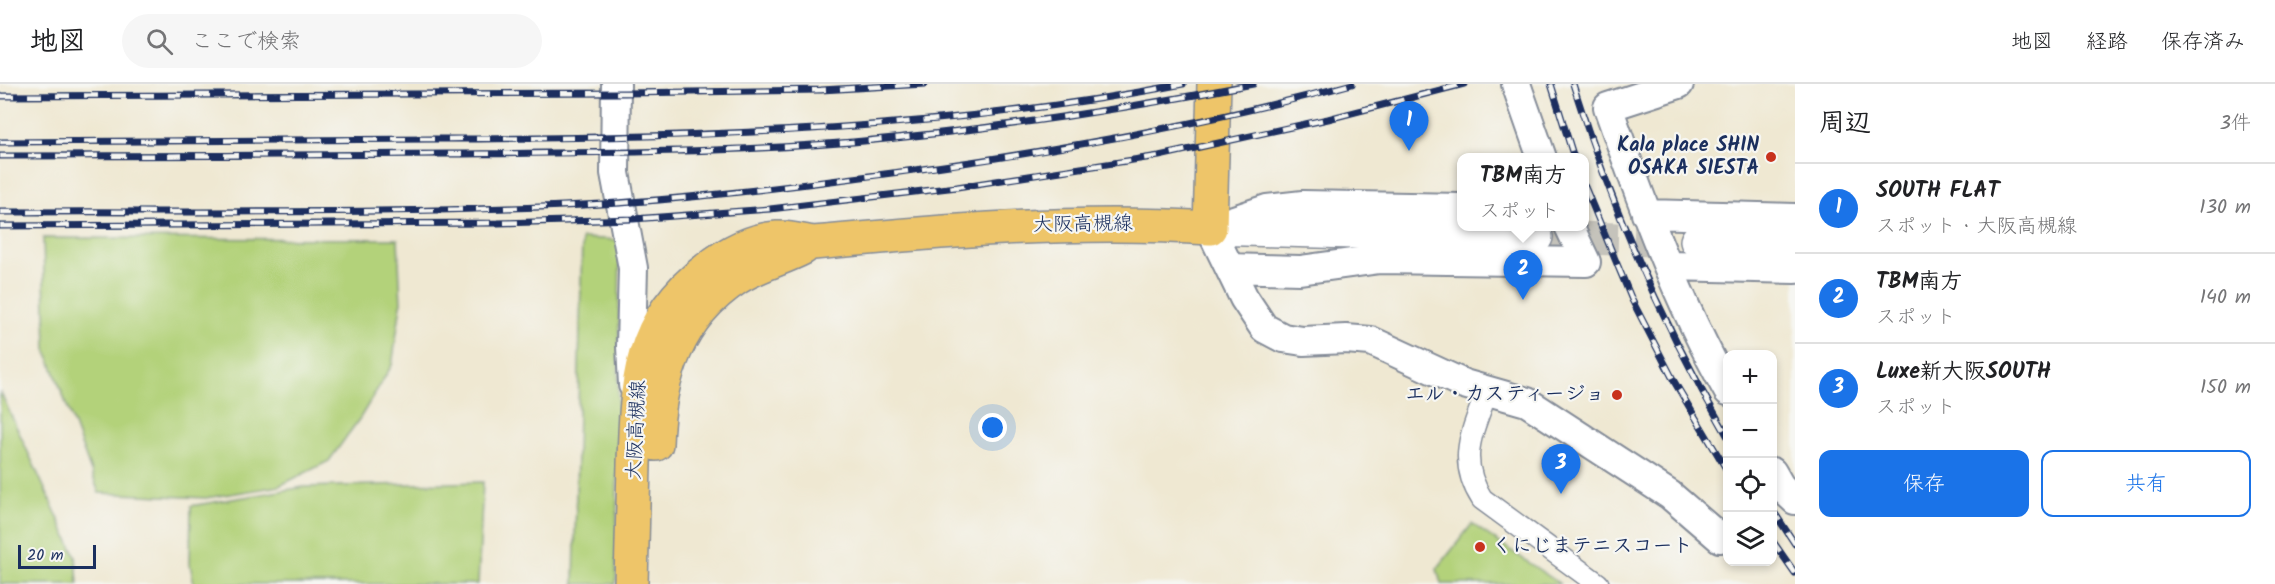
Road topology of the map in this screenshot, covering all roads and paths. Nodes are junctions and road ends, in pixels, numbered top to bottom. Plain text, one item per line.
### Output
1 (616, 84) edge
2 (1214, 84) edge
3 (1516, 84) edge
4 (1679, 84) edge
5 (1540, 153) edge
6 (1457, 208) edge
7 (1646, 214) junction
8 (1795, 218) edge
9 (1210, 228) junction
10 (1571, 231) edge
11 (1536, 237) tunnel mouth
12 (1697, 241) tunnel mouth
13 (813, 243) junction
14 (1795, 243) edge
15 (1669, 266) junction
16 (1230, 268) junction
17 (1795, 269) edge
18 (1723, 381) edge
19 (1487, 391) junction
20 (635, 420) junction
21 (1777, 480) edge
22 (1795, 500) edge
23 (1720, 538) dead end
24 (631, 584) edge
25 (653, 584) edge
26 (1598, 584) edge

1 - 20 street
2 - 9 main road
3 - 5 street
4 - 7 street
6 - 9 street
7 - 8 street
7 - 15 street
9 - 11 street
9 - 13 main road, 大阪高槻線
9 - 16 street
10 - 16 street
12 - 14 street
13 - 20 main road, 大阪高槻線
13 - 25 main road, 大阪高槻線
15 - 17 street
15 - 18 street
16 - 19 street
19 - 23 street
19 - 26 street
20 - 24 main road, 大阪高槻線
21 - 22 street

